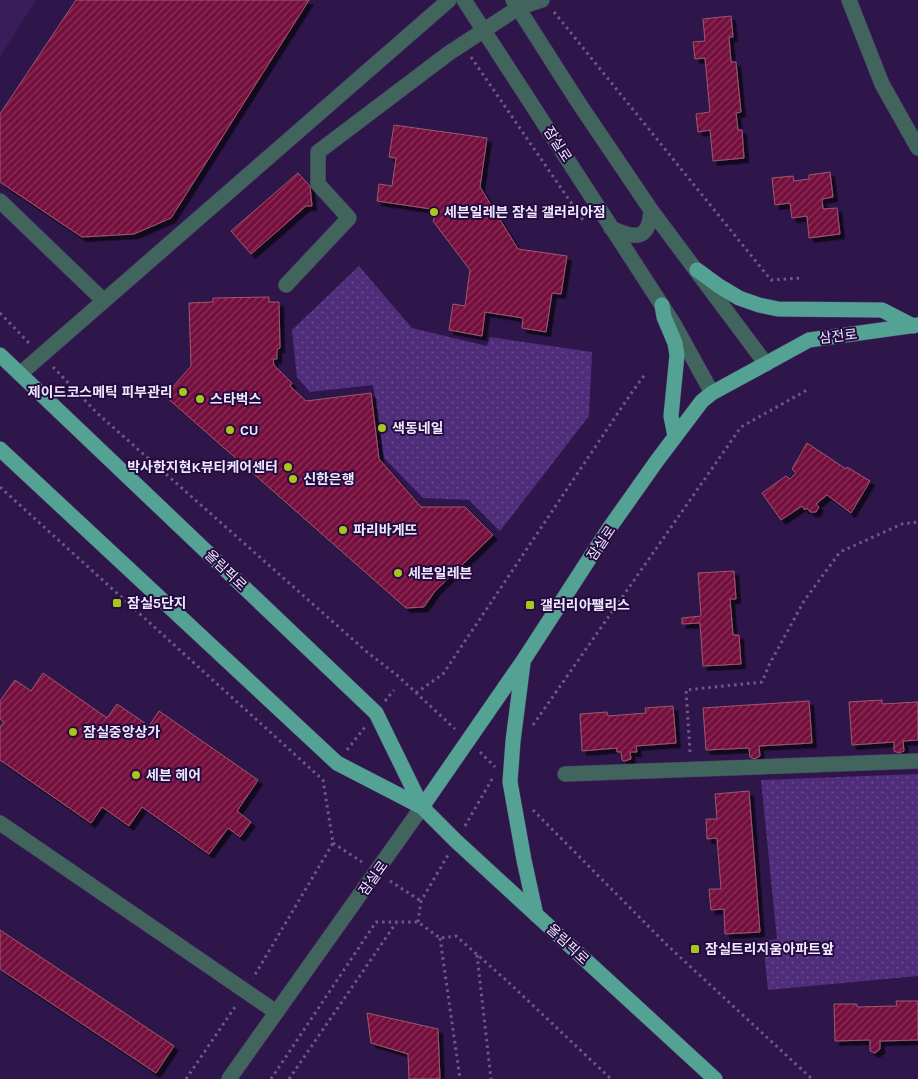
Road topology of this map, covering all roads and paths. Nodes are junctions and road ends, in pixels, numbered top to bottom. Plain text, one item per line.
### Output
1 (449, 0) edge
2 (464, 0) edge
3 (849, 0) edge
4 (516, 4) edge
5 (546, 4) edge
6 (484, 31) junction
7 (463, 44) junction
8 (918, 148) edge
9 (0, 201) edge
10 (651, 210) junction
11 (587, 225) dead end
12 (611, 228) junction
13 (697, 270) junction
14 (802, 278) dead end
15 (286, 285) dead end
16 (104, 301) junction
17 (662, 306) junction
18 (0, 313) edge
19 (916, 326) edge
20 (0, 356) edge
21 (41, 356) junction
22 (766, 364) junction
23 (646, 373) dead end
24 (20, 374) junction
25 (807, 390) dead end
26 (712, 393) junction
27 (675, 436) junction
28 (0, 449) edge
29 (0, 487) edge
30 (918, 522) edge
31 (523, 661) junction
32 (394, 690) dead end
33 (376, 713) junction
34 (533, 725) dead end
35 (918, 761) edge
36 (337, 763) junction
37 (691, 769) junction
38 (565, 774) dead end
39 (323, 780) junction
40 (527, 804) dead end
41 (422, 807) junction
42 (0, 823) edge
43 (421, 901) dead end
44 (536, 915) junction
45 (396, 922) junction
46 (418, 922) junction
47 (440, 938) junction
48 (476, 954) junction
49 (246, 991) junction
50 (276, 1012) junction
51 (186, 1079) edge
52 (230, 1079) edge
53 (271, 1079) edge
54 (289, 1079) edge
55 (460, 1079) edge
56 (491, 1079) edge
57 (611, 1079) edge
58 (715, 1079) edge
59 (812, 1079) edge

1 - 16 street
2 - 6 street, 잠실로
3 - 8 street
4 - 5 street
4 - 6 street
4 - 10 street
5 - 14 path
6 - 7 street
6 - 12 street, 잠실로
7 - 11 path
7 - 15 street
9 - 16 street
10 - 12 street
10 - 13 street
12 - 17 street, 잠실로
13 - 19 main road
13 - 22 street
16 - 21 street
17 - 26 street, 잠실로
17 - 27 main road
18 - 21 path
19 - 22 main road, 삼전로
20 - 24 main road, 올림픽로
21 - 23 path
21 - 24 street
22 - 26 main road, 삼전로
24 - 33 main road, 올림픽로
25 - 34 path
26 - 27 main road, 잠실로
27 - 31 main road, 잠실로
28 - 36 main road, 올림픽로
29 - 39 path
30 - 37 path
31 - 41 main road, 잠실로
31 - 44 main road
32 - 33 path
33 - 36 path
33 - 41 main road, 올림픽로
35 - 37 street
36 - 39 path
36 - 41 main road, 올림픽로
37 - 38 street
39 - 49 path
40 - 59 path
41 - 44 main road, 올림픽로
41 - 50 street, 잠실로
42 - 49 street
43 - 46 path
44 - 58 main road, 올림픽로
45 - 46 path
45 - 53 path
45 - 54 path
46 - 47 path
47 - 48 path
47 - 55 path
48 - 56 path
48 - 57 path
49 - 50 street
49 - 51 path
50 - 52 street, 잠실로

